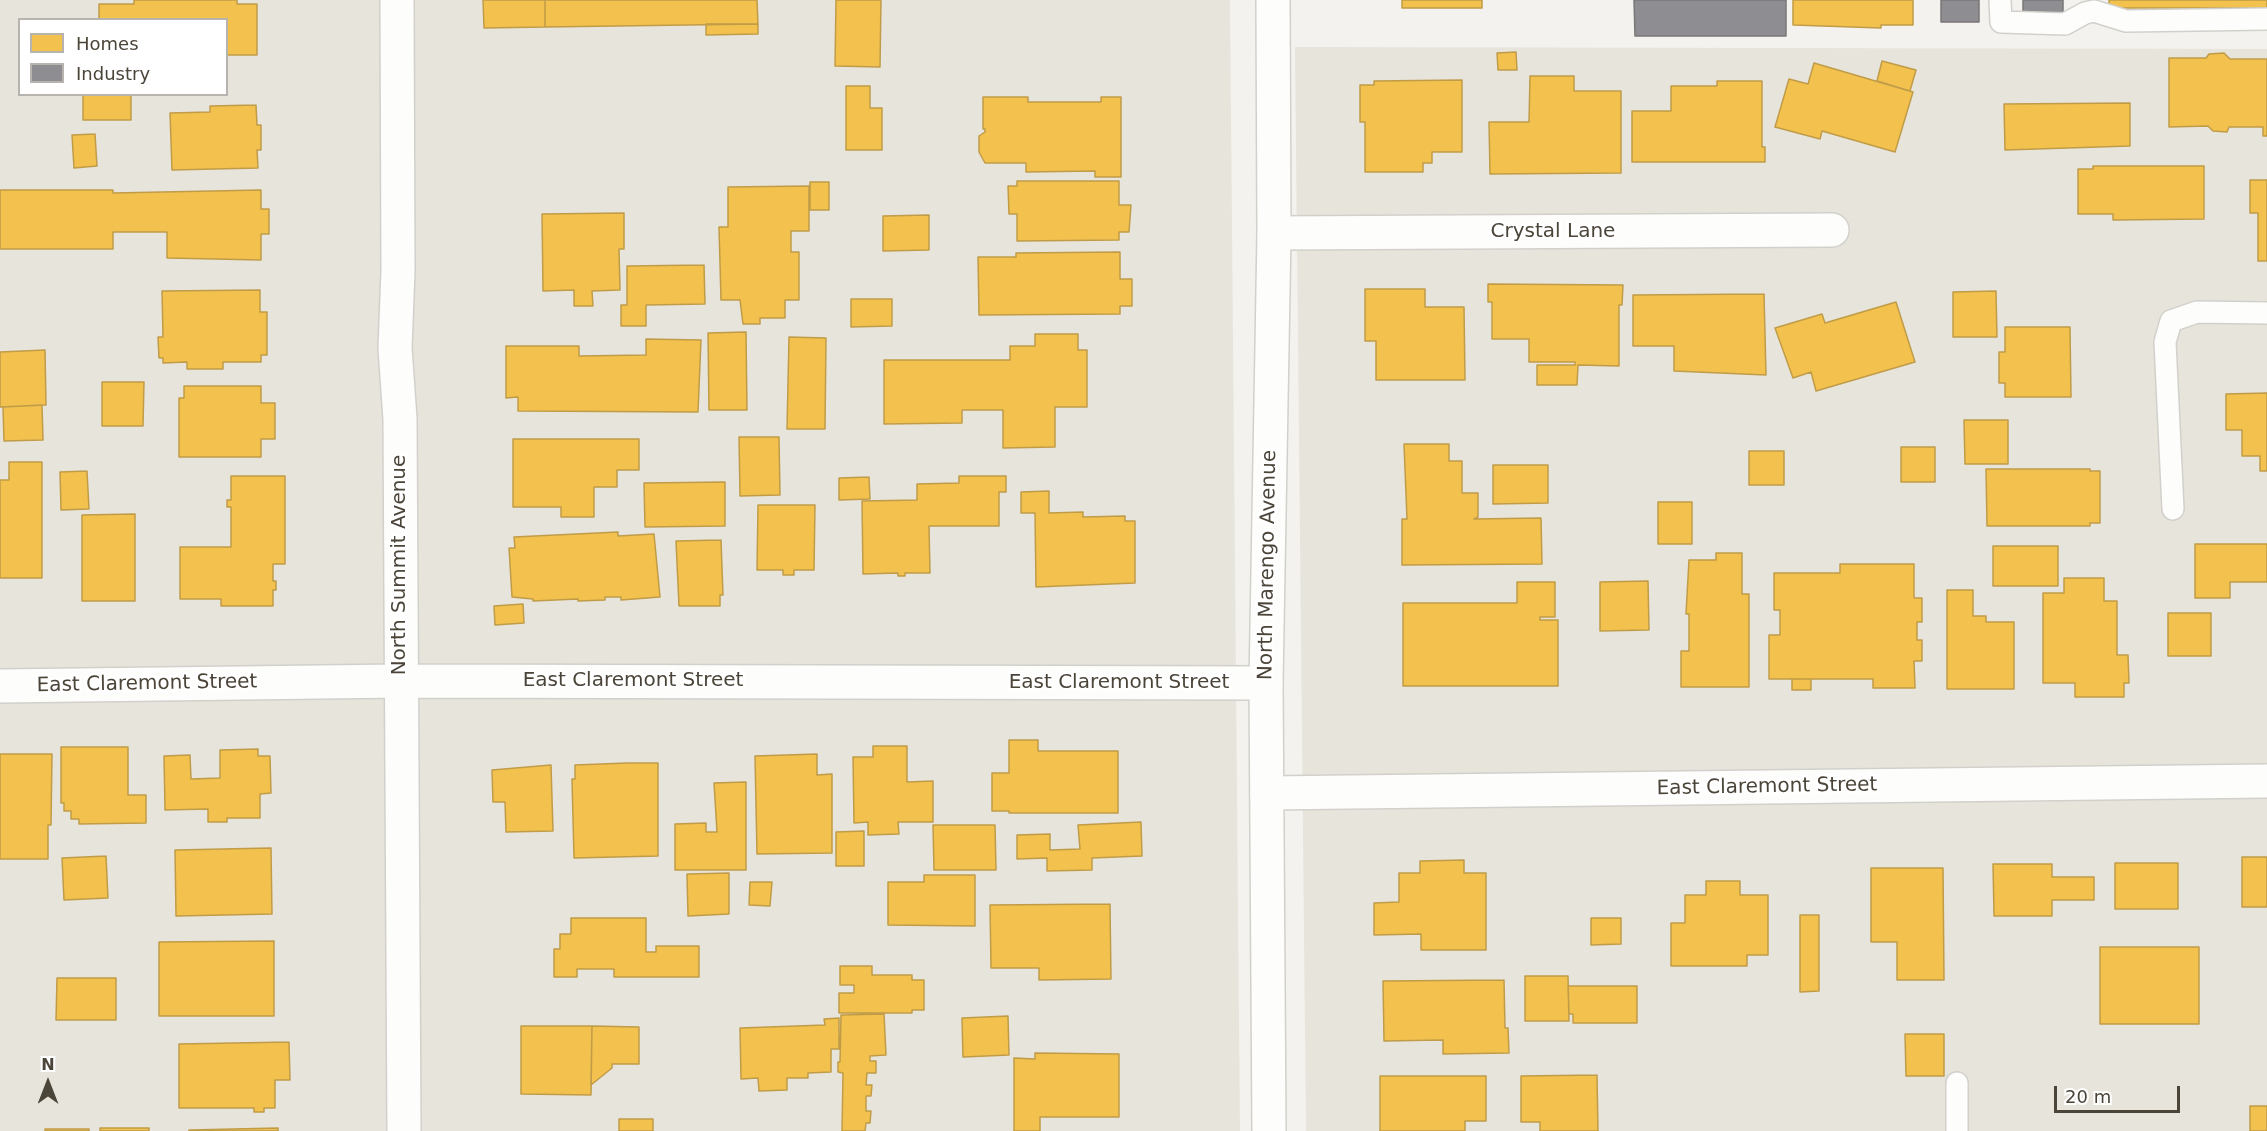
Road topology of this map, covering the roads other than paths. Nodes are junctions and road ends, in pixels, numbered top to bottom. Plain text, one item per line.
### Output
1 (397, 0) edge
2 (1273, 0) edge
3 (2000, 0) edge
4 (2094, 6) edge
5 (2267, 19) edge
6 (1832, 230) dead end
7 (1274, 233) junction
8 (2267, 312) edge
9 (2173, 509) dead end
10 (399, 681) junction
11 (1266, 683) junction
12 (0, 686) edge
13 (2267, 782) edge
14 (1267, 793) junction
15 (1957, 1083) dead end
16 (404, 1131) edge
17 (1269, 1131) edge
18 (1957, 1131) edge

1 - 10 street, North Summit Avenue
2 - 7 street, North Marengo Avenue
3 - 4 lane
4 - 5 lane
6 - 7 street, Crystal Lane
7 - 11 street, North Marengo Avenue
8 - 9 lane
10 - 11 street, East Claremont Street
10 - 12 street, East Claremont Street
10 - 16 street, North Summit Avenue
11 - 14 street, North Marengo Avenue
13 - 14 street, East Claremont Street
14 - 17 street, North Marengo Avenue
15 - 18 lane

